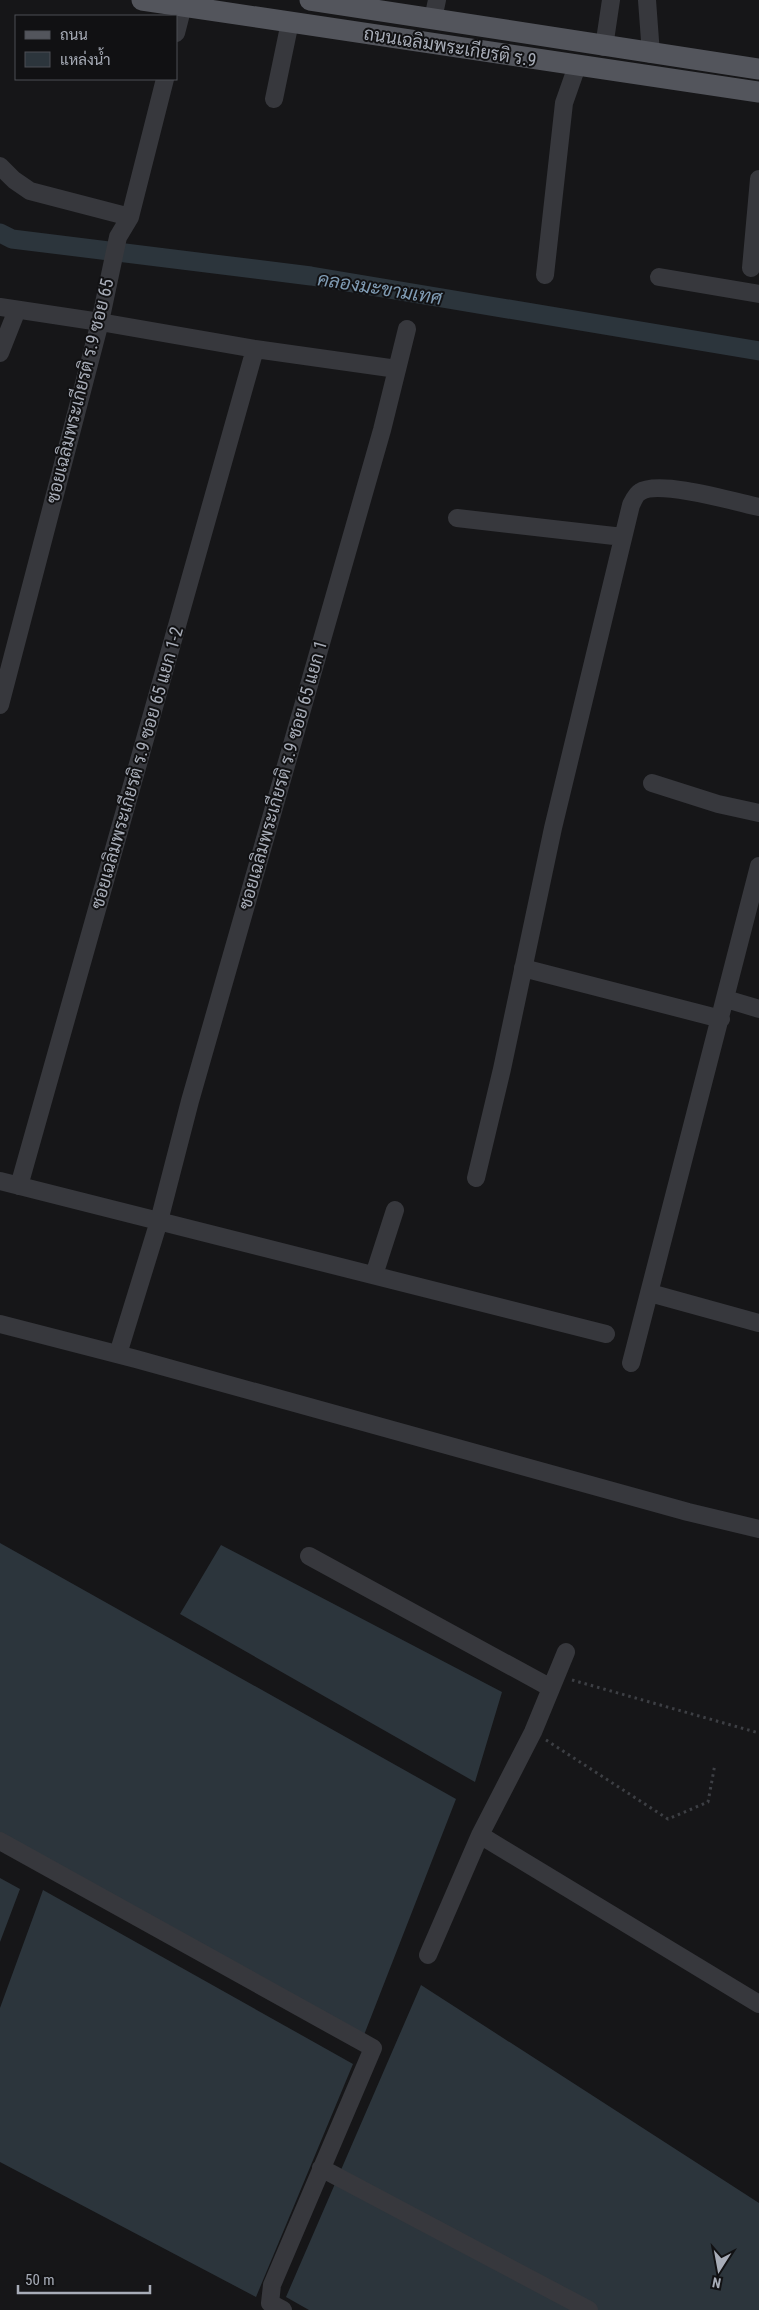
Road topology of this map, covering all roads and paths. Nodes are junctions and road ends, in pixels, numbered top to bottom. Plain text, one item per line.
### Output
1 (142, 0) edge
2 (310, 0) edge
3 (611, 0) edge
4 (648, 0) edge
5 (345, 3) edge
6 (183, 6) junction
7 (435, 10) edge
8 (290, 22) junction
9 (178, 25) edge
10 (604, 47) junction
11 (651, 54) junction
12 (577, 66) junction
13 (759, 69) edge
14 (165, 80) edge
15 (759, 92) edge
16 (274, 99) dead end
17 (0, 166) edge
18 (759, 180) edge
19 (130, 217) junction
20 (751, 268) dead end
21 (545, 275) dead end
22 (659, 277) dead end
23 (759, 294) edge
24 (8, 308) edge
25 (100, 322) junction
26 (407, 329) dead end
27 (255, 349) junction
28 (0, 353) edge
29 (397, 369) junction
30 (759, 507) edge
31 (457, 518) dead end
32 (623, 538) junction
33 (0, 705) edge
34 (652, 783) dead end
35 (759, 813) edge
36 (759, 866) edge
37 (523, 968) junction
38 (726, 999) junction
39 (759, 1009) edge
40 (721, 1019) junction
41 (476, 1178) dead end
42 (0, 1181) edge
43 (19, 1186) junction
44 (395, 1210) dead end
45 (159, 1221) junction
46 (374, 1275) junction
47 (650, 1293) junction
48 (759, 1323) edge
49 (0, 1324) edge
50 (606, 1334) dead end
51 (118, 1354) junction
52 (631, 1363) dead end
53 (759, 1529) edge
54 (309, 1556) dead end
55 (566, 1652) dead end
56 (554, 1682) junction
57 (533, 1732) junction
58 (759, 1733) edge
59 (715, 1764) dead end
60 (480, 1835) junction
61 (0, 1841) edge
62 (428, 1955) dead end
63 (759, 2004) edge
64 (322, 2168) junction
65 (283, 2310) edge
66 (589, 2310) edge

1 - 6 main road, ถนนเฉลิมพระเกียรติ ร.9
2 - 5 main road, ถนนเฉลิมพระเกียรติ ร.9
3 - 10 street
4 - 11 street
5 - 7 main road, ถนนเฉลิมพระเกียรติ ร.9
6 - 8 main road, ถนนเฉลิมพระเกียรติ ร.9
6 - 9 street
7 - 10 main road, ถนนเฉลิมพระเกียรติ ร.9
8 - 12 main road, ถนนเฉลิมพระเกียรติ ร.9
8 - 16 street
10 - 11 main road, ถนนเฉลิมพระเกียรติ ร.9
11 - 13 main road, ถนนเฉลิมพระเกียรติ ร.9
12 - 15 main road, ถนนเฉลิมพระเกียรติ ร.9
12 - 21 street
14 - 19 street, ซอยเฉลิมพระเกียรติ ร.9 ซอย 65
17 - 19 street
18 - 20 street
19 - 25 street, ซอยเฉลิมพระเกียรติ ร.9 ซอย 65
22 - 23 street
24 - 25 street
24 - 28 street
25 - 27 street
25 - 33 street, ซอยเฉลิมพระเกียรติ ร.9 ซอย 65
26 - 29 street, ซอยเฉลิมพระเกียรติ ร.9 ซอย 65 แยก 1
27 - 29 street
27 - 43 street, ซอยเฉลิมพระเกียรติ ร.9 ซอย 65 แยก 1-2
29 - 45 street, ซอยเฉลิมพระเกียรติ ร.9 ซอย 65 แยก 1
30 - 32 street
31 - 32 street
32 - 37 street
34 - 35 street
36 - 38 street
37 - 40 street
37 - 41 street
38 - 39 street
38 - 40 street
40 - 47 street
42 - 43 street
43 - 45 street
44 - 46 street
45 - 46 street
45 - 51 street, ซอยเฉลิมพระเกียรติ ร.9 ซอย 65 แยก 1
46 - 50 street
47 - 48 street
47 - 52 street
49 - 51 street
51 - 53 street
54 - 56 street
55 - 56 street
56 - 57 street
56 - 58 path
57 - 59 path
57 - 60 street
60 - 62 street
60 - 63 street
61 - 64 street
64 - 65 street
64 - 66 street

